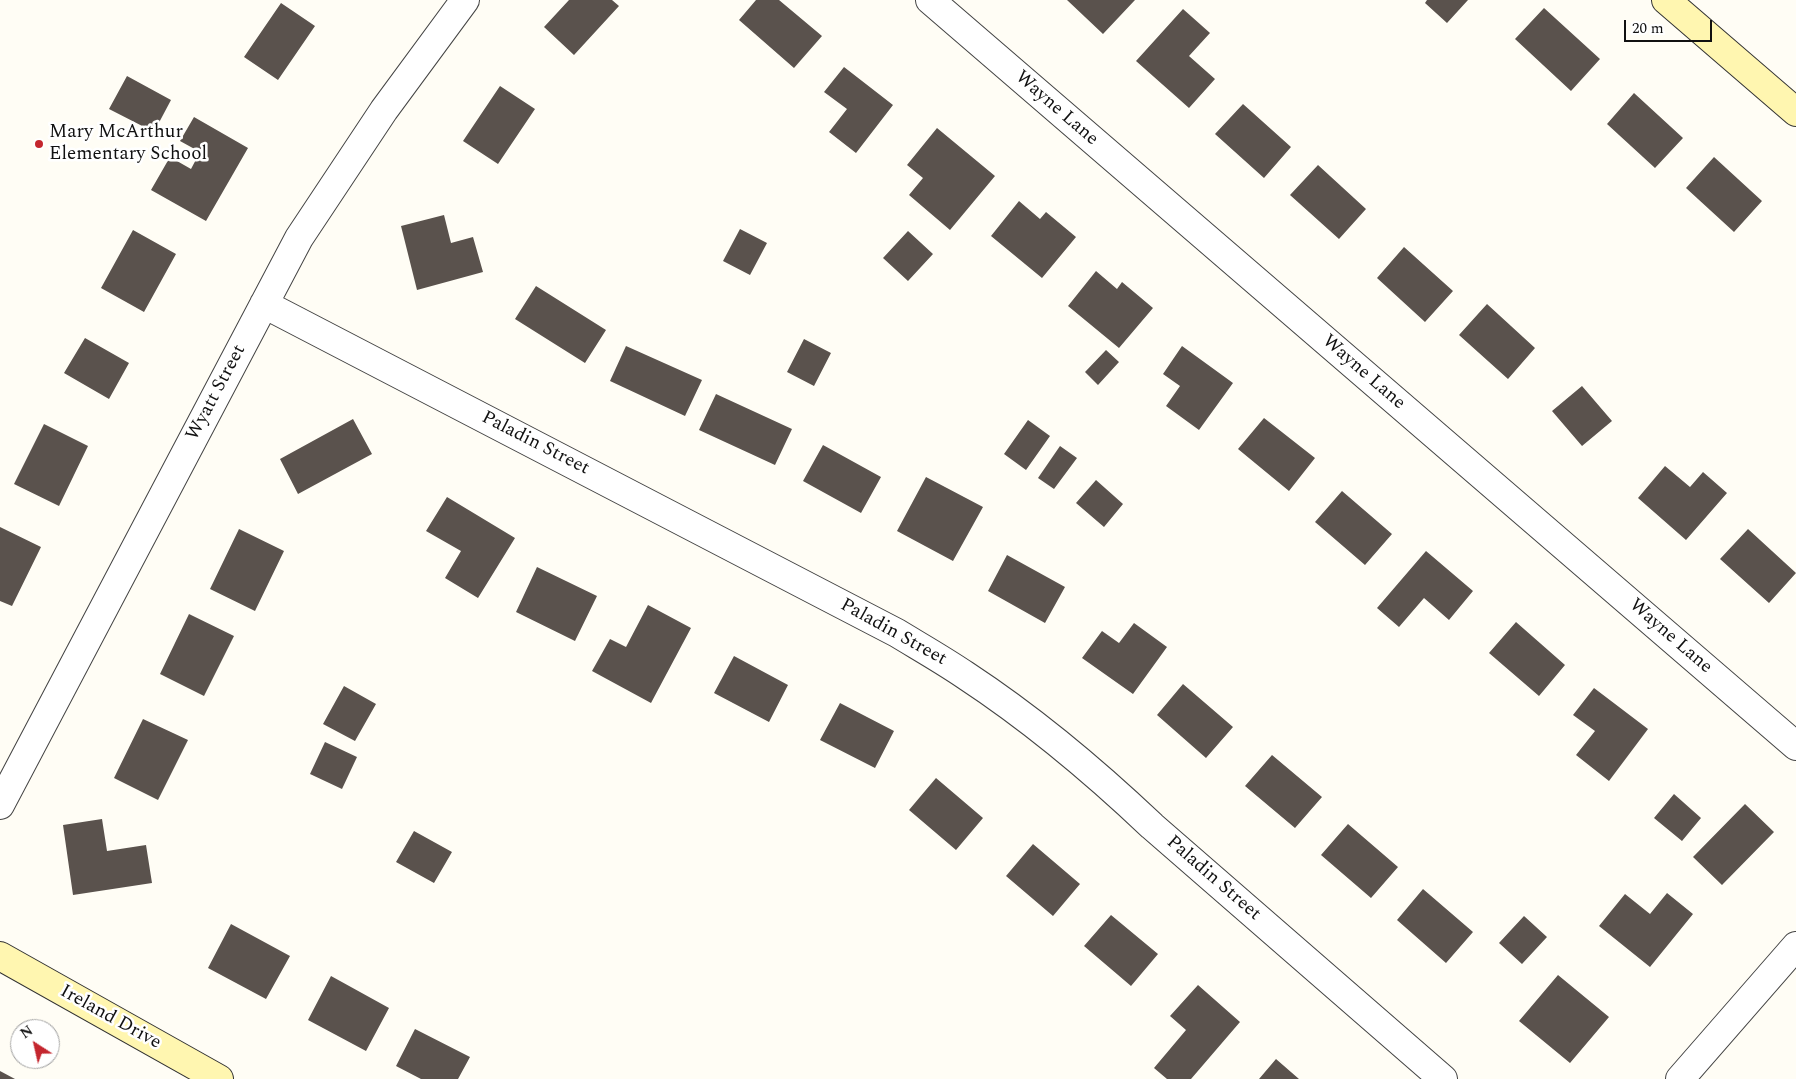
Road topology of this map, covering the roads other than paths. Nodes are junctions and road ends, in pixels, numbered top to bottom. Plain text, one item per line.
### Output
1 (465, 0) edge
2 (930, 0) edge
3 (1666, 0) edge
4 (1796, 112) edge
5 (264, 304) junction
6 (1796, 746) edge
7 (0, 805) edge
8 (1796, 946) edge
9 (0, 956) edge
10 (219, 1079) edge
11 (1443, 1079) edge
12 (1680, 1079) edge

1 - 5 street, Wyatt Street
2 - 6 street, Wayne Lane
3 - 4 main road
5 - 7 street, Wyatt Street
5 - 11 street, Paladin Street
8 - 12 street
9 - 10 main road, Ireland Drive

